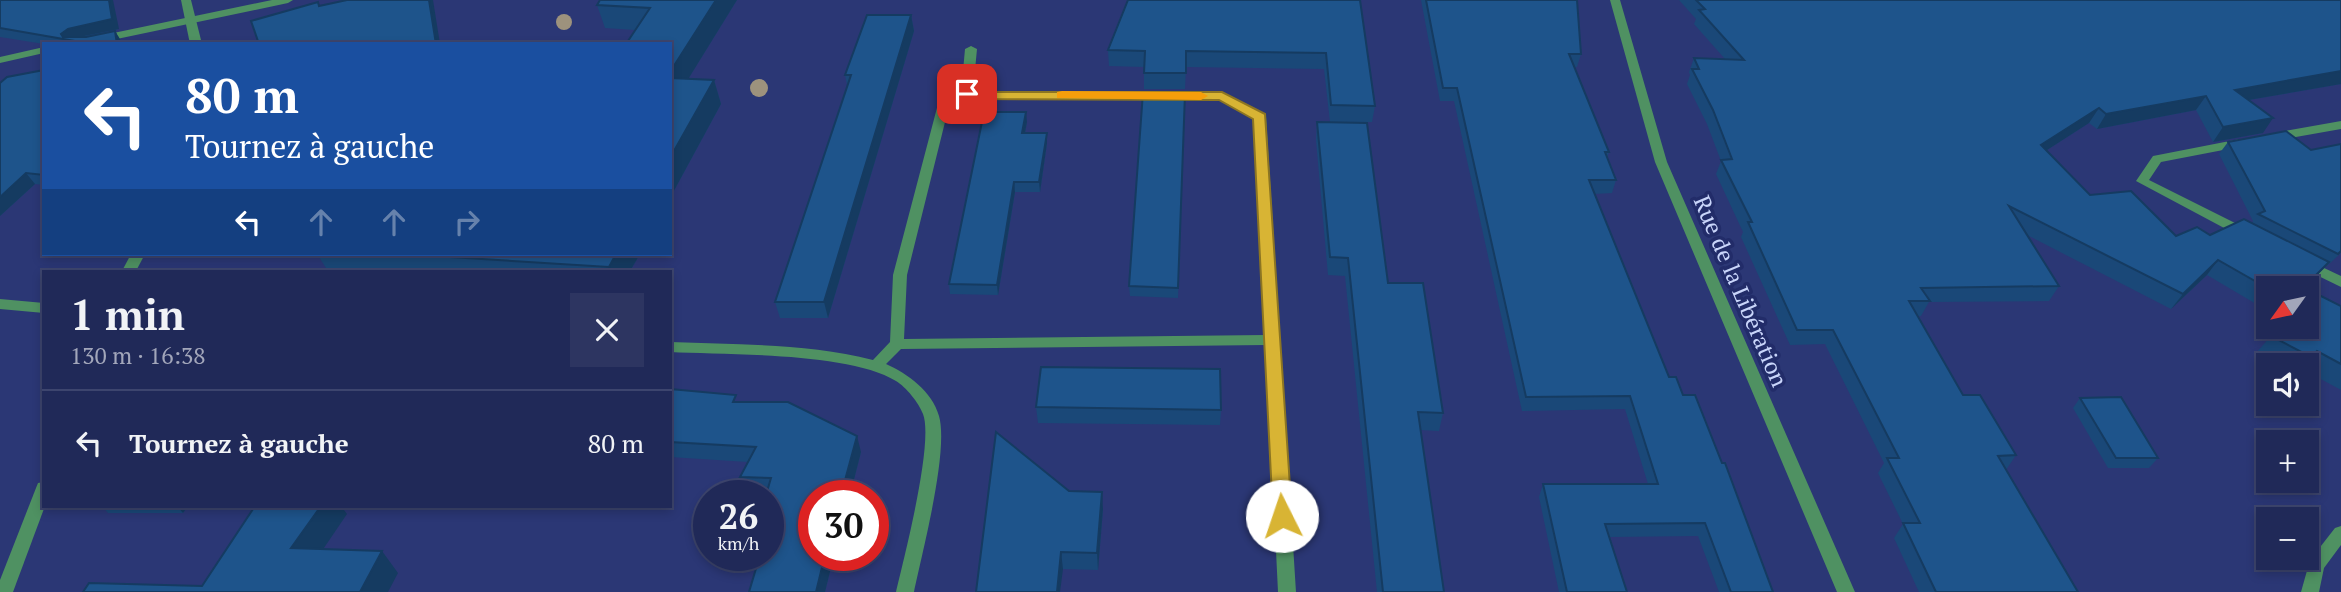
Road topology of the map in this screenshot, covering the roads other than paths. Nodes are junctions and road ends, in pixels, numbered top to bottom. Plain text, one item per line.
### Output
1 (186, 0) edge
2 (288, 0) edge
3 (1615, 0) edge
4 (191, 21) junction
5 (85, 42) edge
6 (196, 42) edge
7 (971, 49) dead end
8 (42, 50) edge
9 (0, 60) edge
10 (967, 94) junction
11 (2341, 125) edge
12 (2254, 238) edge
13 (2291, 257) edge
14 (2341, 282) edge
15 (0, 304) edge
16 (42, 308) edge
17 (1271, 340) junction
18 (897, 344) junction
19 (672, 348) edge
20 (876, 366) junction
21 (42, 493) edge
22 (2341, 533) edge
23 (4, 592) edge
24 (905, 592) edge
25 (1287, 592) edge
26 (1846, 592) edge
27 (2310, 592) edge

1 - 4 street
2 - 4 street
3 - 26 street, Rue de la Libération
4 - 5 street
4 - 6 street
7 - 10 street
8 - 9 street
10 - 17 street
10 - 18 street
11 - 12 street
13 - 14 street
15 - 16 street
17 - 18 street
17 - 25 street
18 - 20 street
19 - 20 street
20 - 24 street
21 - 23 street
22 - 27 street

